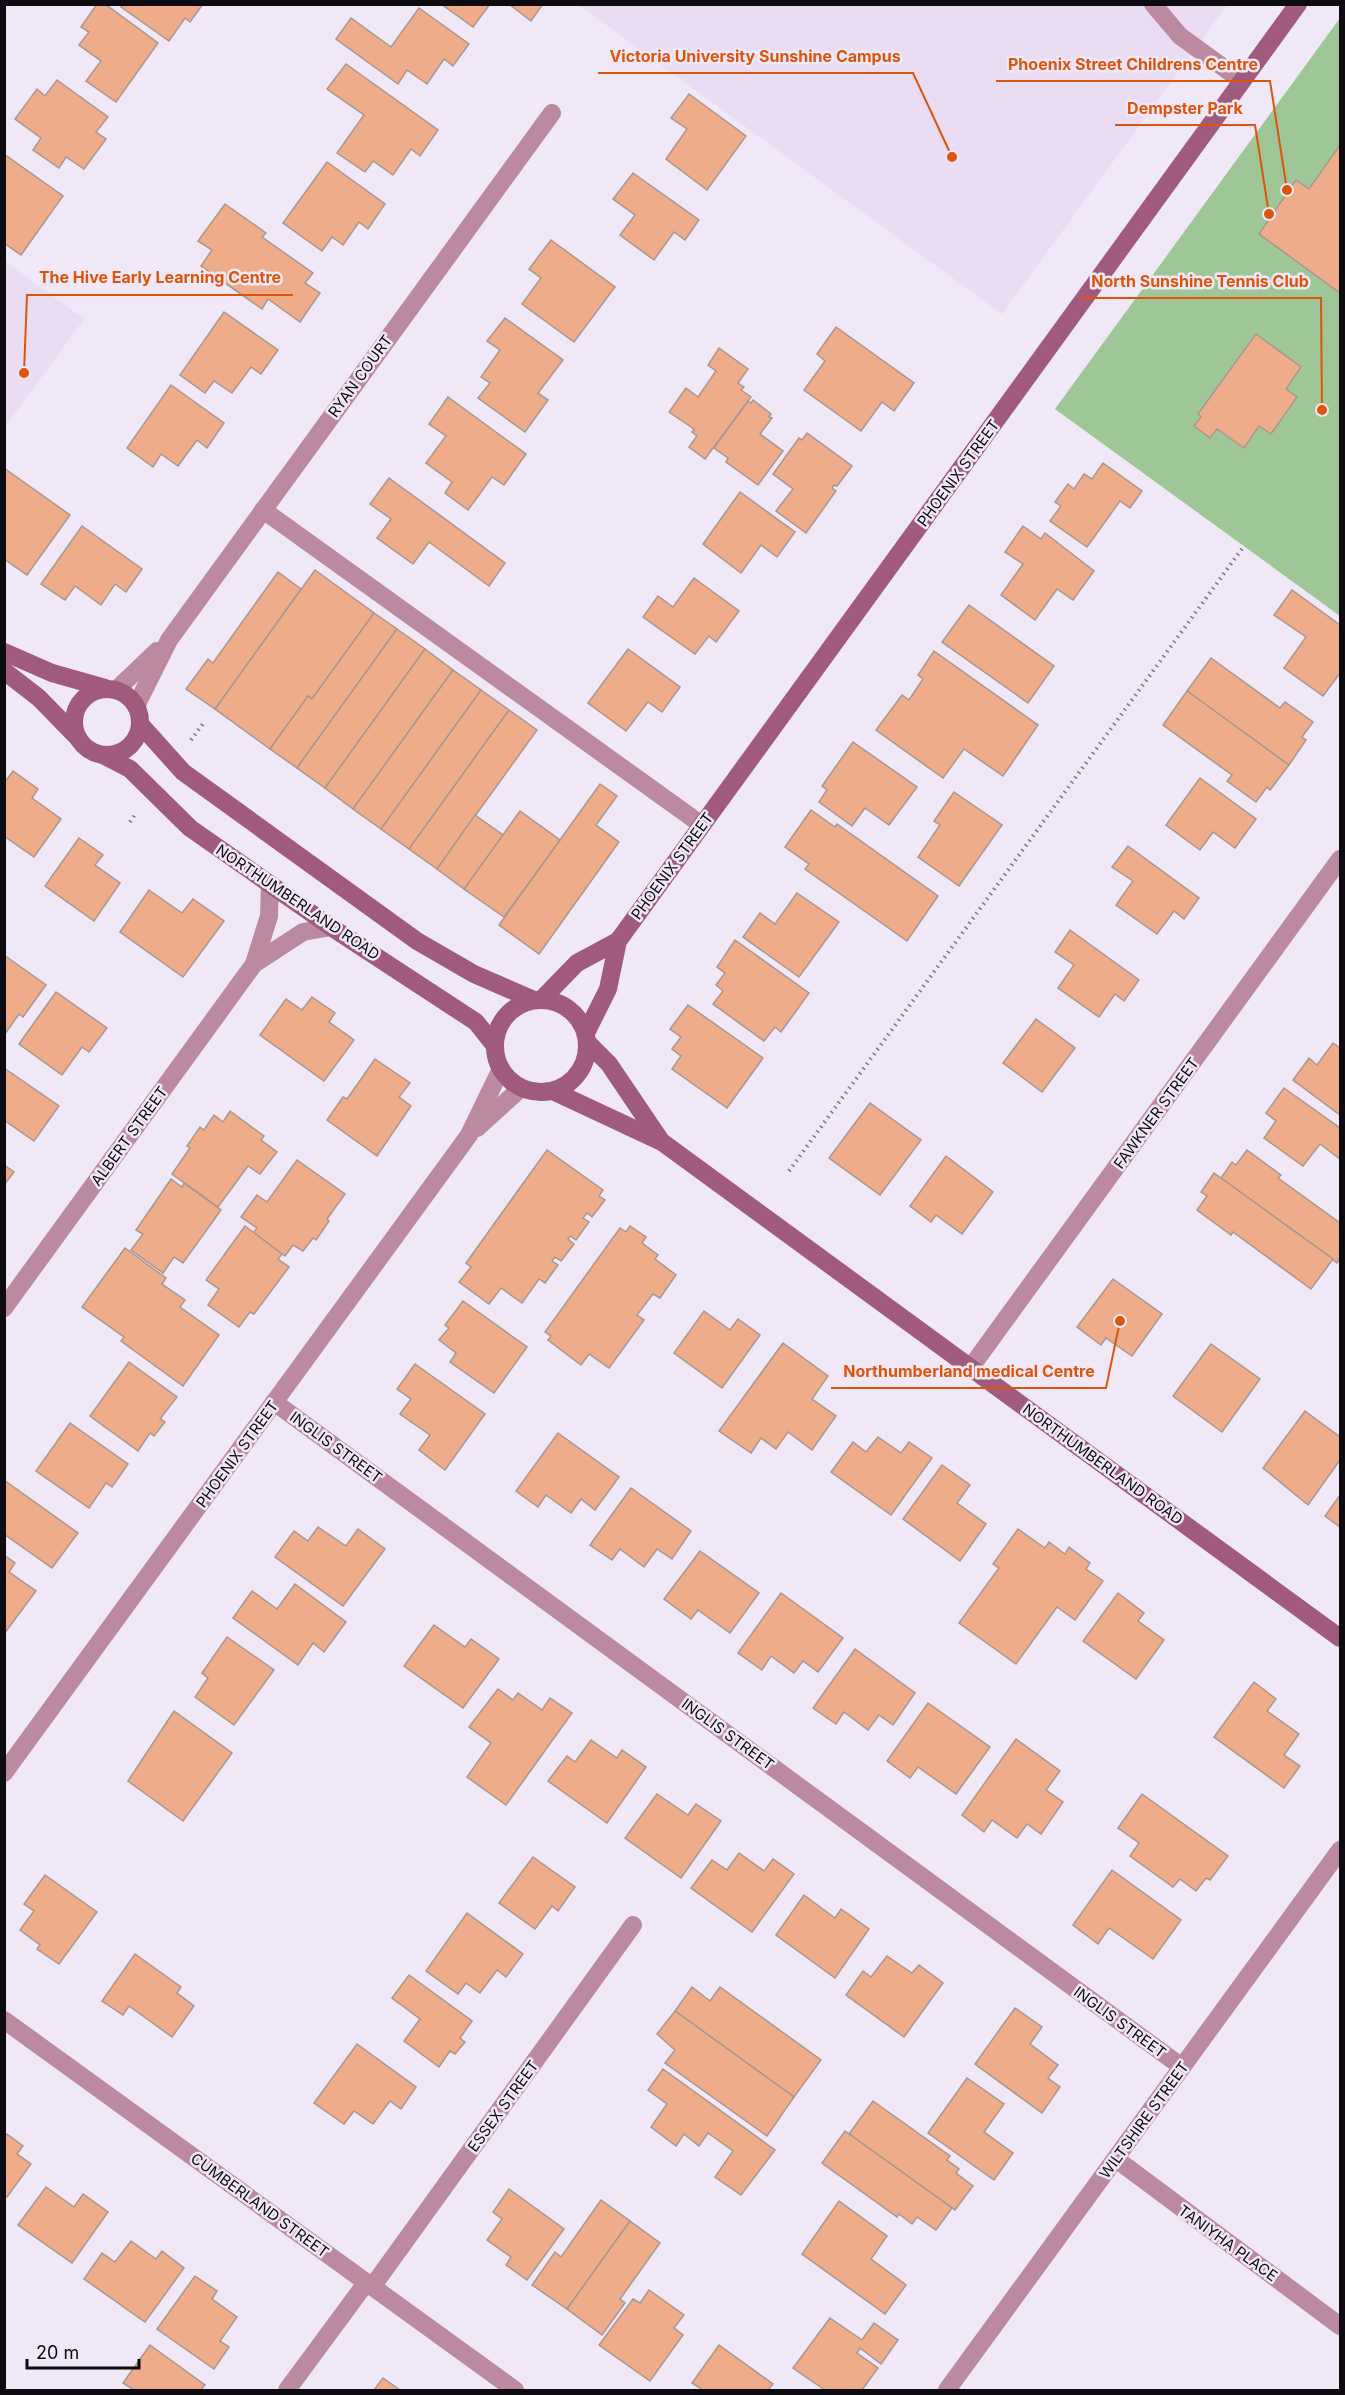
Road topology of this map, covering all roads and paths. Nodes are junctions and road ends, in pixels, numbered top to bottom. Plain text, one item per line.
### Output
1 (1153, 4) edge
2 (1298, 4) edge
3 (1242, 81) junction
4 (552, 113) dead end
5 (263, 510) junction
6 (1244, 546) dead end
7 (169, 640) junction
8 (4, 652) edge
9 (4, 671) edge
10 (111, 689) junction
11 (136, 706) junction
12 (140, 724) junction
13 (78, 738) junction
14 (103, 755) junction
15 (702, 825) junction
16 (1341, 859) edge
17 (270, 884) junction
18 (331, 927) junction
19 (618, 940) junction
20 (254, 964) junction
21 (538, 1000) junction
22 (587, 1038) junction
23 (495, 1046) junction
24 (501, 1069) junction
25 (521, 1088) junction
26 (553, 1090) junction
27 (469, 1135) junction
28 (662, 1142) junction
29 (789, 1171) dead end
30 (4, 1308) edge
31 (970, 1367) junction
32 (274, 1402) junction
33 (1341, 1638) edge
34 (4, 1773) edge
35 (1341, 1850) edge
36 (633, 1925) dead end
37 (4, 2020) edge
38 (1182, 2067) junction
39 (1116, 2159) junction
40 (369, 2285) junction
41 (1341, 2326) edge
42 (287, 2391) edge
43 (515, 2391) edge
44 (947, 2391) edge

1 - 3 street
2 - 3 street, PHOENIX STREET
3 - 15 street, PHOENIX STREET
4 - 5 street, RYAN COURT
5 - 7 street, RYAN COURT
5 - 15 street
6 - 29 path
7 - 10 street, RYAN COURT
7 - 11 street, RYAN COURT
8 - 10 street
9 - 13 street
10 - 11 street
10 - 13 street
11 - 12 street
12 - 14 street
12 - 21 street
13 - 14 street
14 - 17 street, NORTHUMBERLAND ROAD
15 - 19 street, PHOENIX STREET
16 - 31 street, FAWKNER STREET
17 - 18 street, NORTHUMBERLAND ROAD
17 - 20 street, ALBERT STREET
18 - 20 street, ALBERT STREET
18 - 23 street, NORTHUMBERLAND ROAD
19 - 21 street, PHOENIX STREET
19 - 22 street, PHOENIX STREET
20 - 30 street, ALBERT STREET
21 - 22 street
21 - 23 street
22 - 26 street
22 - 28 street, NORTHUMBERLAND ROAD
23 - 24 street
24 - 25 street
24 - 27 street, PHOENIX STREET
25 - 26 street
25 - 27 street, PHOENIX STREET
26 - 28 street, NORTHUMBERLAND ROAD
27 - 32 street, PHOENIX STREET
28 - 31 street, NORTHUMBERLAND ROAD
31 - 33 street, NORTHUMBERLAND ROAD
32 - 34 street, PHOENIX STREET
32 - 38 street, INGLIS STREET
35 - 38 street, WILTSHIRE STREET
36 - 40 street, ESSEX STREET
37 - 40 street, CUMBERLAND STREET
38 - 39 street, WILTSHIRE STREET
39 - 41 street, TANIYHA PLACE
39 - 44 street, WILTSHIRE STREET
40 - 42 street, ESSEX STREET
40 - 43 street, CUMBERLAND STREET

